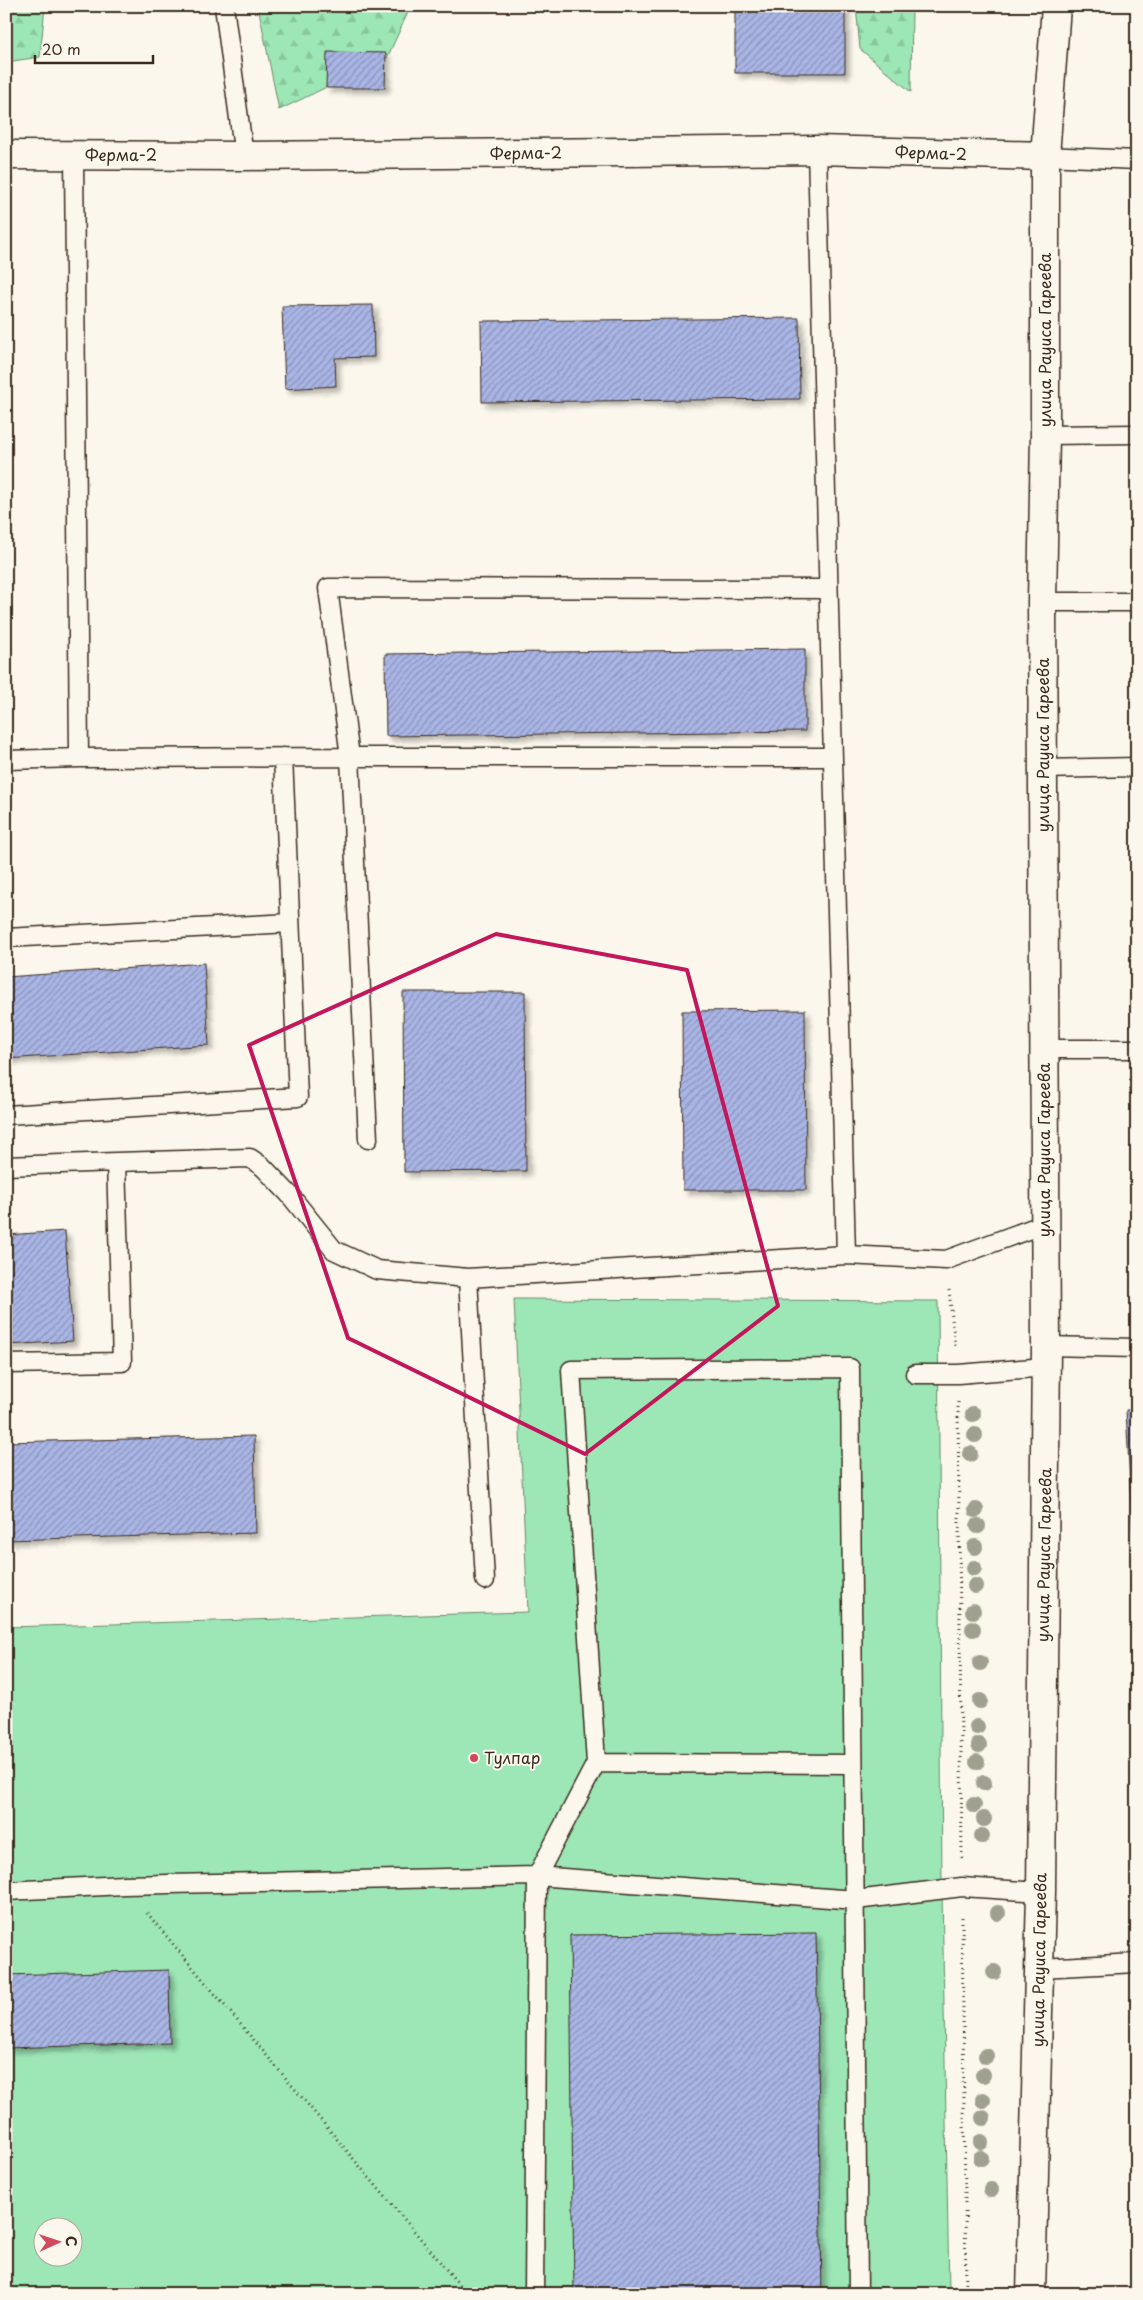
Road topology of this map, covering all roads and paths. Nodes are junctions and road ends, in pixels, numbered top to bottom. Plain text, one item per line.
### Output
1 (224, 6) edge
2 (1056, 6) edge
3 (817, 150) junction
4 (6, 155) edge
5 (74, 155) junction
6 (244, 156) junction
7 (1045, 156) junction
8 (1137, 160) edge
9 (1137, 434) edge
10 (1045, 435) junction
11 (828, 589) junction
12 (1042, 602) junction
13 (1137, 602) edge
14 (283, 757) junction
15 (350, 757) junction
16 (832, 757) junction
17 (79, 758) junction
18 (6, 760) edge
19 (1137, 767) edge
20 (1043, 769) junction
21 (290, 923) junction
22 (6, 938) edge
23 (1044, 1049) junction
24 (1137, 1049) edge
25 (6, 1115) edge
26 (368, 1139) dead end
27 (116, 1162) junction
28 (6, 1166) edge
29 (1044, 1224) junction
30 (846, 1255) junction
31 (946, 1260) junction
32 (468, 1278) junction
33 (1137, 1348) edge
34 (1046, 1357) junction
35 (6, 1364) edge
36 (915, 1374) dead end
37 (958, 1374) junction
38 (485, 1580) dead end
39 (596, 1763) junction
40 (853, 1764) junction
41 (537, 1876) junction
42 (124, 1886) junction
43 (962, 1887) junction
44 (6, 1891) edge
45 (1040, 1892) junction
46 (856, 1900) junction
47 (1137, 1963) edge
48 (1039, 1968) junction
49 (467, 2294) edge
50 (534, 2294) edge
51 (858, 2294) edge
52 (966, 2294) edge
53 (1031, 2294) edge

1 - 6 lane
2 - 7 street, улица Рауиса Гареева
3 - 6 street, Ферма-2
3 - 7 street, Ферма-2
3 - 11 lane
4 - 5 street, Ферма-2
5 - 6 street, Ферма-2
5 - 17 lane
7 - 8 lane
7 - 10 street, улица Рауиса Гареева
9 - 10 lane
10 - 12 street, улица Рауиса Гареева
11 - 15 lane
11 - 16 lane
12 - 13 lane
12 - 20 street, улица Рауиса Гареева
14 - 15 lane
14 - 17 lane
14 - 21 lane
15 - 16 lane
15 - 26 lane
16 - 30 lane
17 - 18 lane
19 - 20 lane
20 - 23 street, улица Рауиса Гареева
21 - 22 lane
21 - 25 lane
23 - 24 lane
23 - 29 street, улица Рауиса Гареева
27 - 28 lane
27 - 32 lane
27 - 35 lane
29 - 31 lane
29 - 34 street, улица Рауиса Гареева
30 - 31 lane
30 - 32 lane
31 - 37 path
32 - 38 lane
33 - 34 lane
34 - 37 lane
34 - 45 street, улица Рауиса Гареева
36 - 37 lane
37 - 43 path
39 - 40 lane
39 - 40 lane
39 - 41 lane
40 - 46 lane
41 - 42 lane
41 - 46 lane
41 - 50 lane
42 - 44 lane
42 - 49 path
43 - 45 lane
43 - 46 lane
43 - 52 path
45 - 48 street, улица Рауиса Гареева
46 - 51 lane
47 - 48 lane
48 - 53 street, улица Рауиса Гареева

